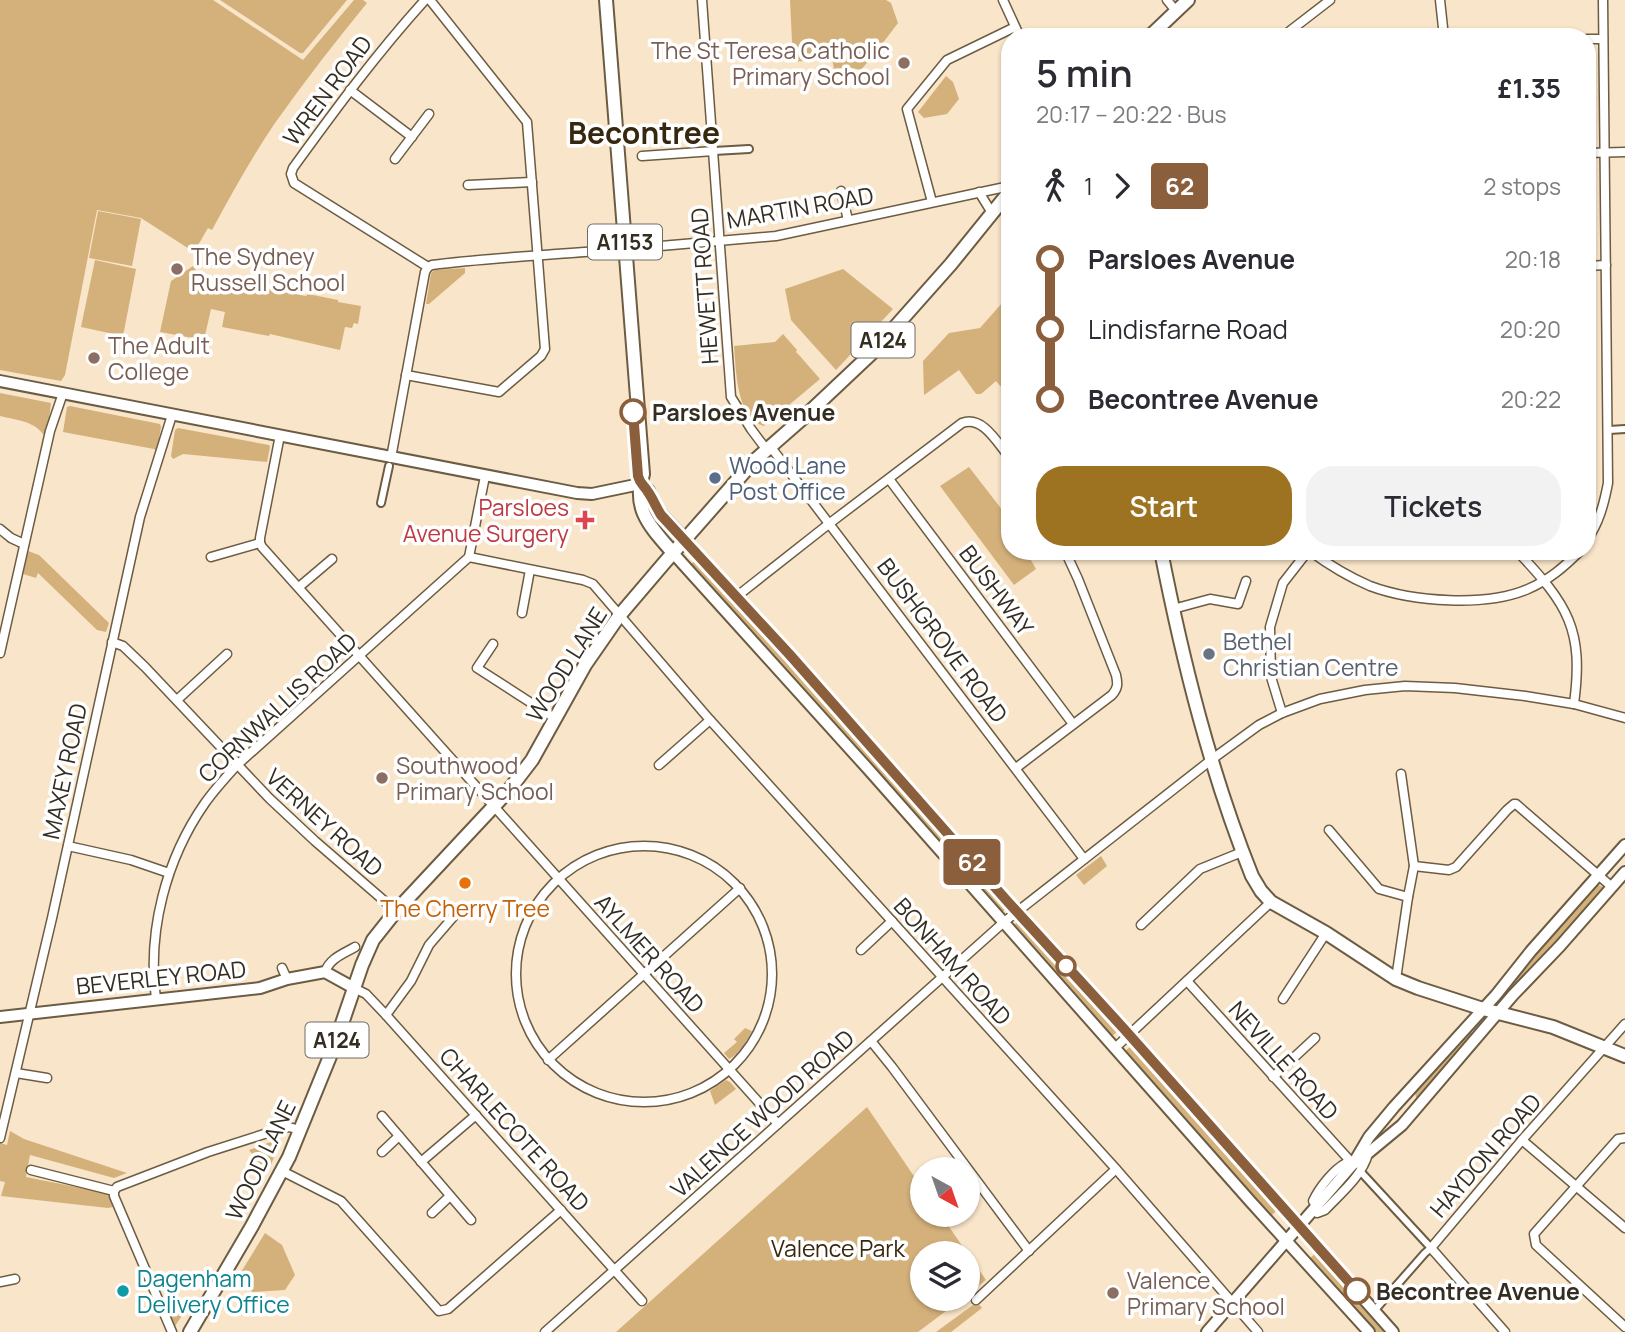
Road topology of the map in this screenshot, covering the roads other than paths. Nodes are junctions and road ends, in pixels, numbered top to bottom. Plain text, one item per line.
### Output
1 (425, 0) edge
2 (430, 0) edge
3 (598, 0) edge
4 (606, 0) edge
5 (702, 0) edge
6 (1003, 0) edge
7 (1167, 0) edge
8 (1188, 0) edge
9 (1330, 0) edge
10 (1440, 0) edge
11 (1603, 0) edge
12 (1176, 11) junction
13 (1015, 27) edge
14 (1159, 28) edge
15 (1294, 28) edge
16 (1443, 28) edge
17 (1001, 34) edge
18 (1596, 39) edge
19 (1603, 39) junction
20 (349, 90) junction
21 (429, 114) dead end
22 (412, 137) junction
23 (749, 149) dead end
24 (714, 151) junction
25 (1596, 152) edge
26 (1605, 152) junction
27 (1625, 152) edge
28 (642, 156) dead end
29 (395, 159) dead end
30 (532, 182) junction
31 (468, 185) dead end
32 (1001, 189) edge
33 (841, 191) dead end
34 (979, 192) junction
35 (1001, 200) edge
36 (932, 202) junction
37 (992, 213) junction
38 (848, 220) junction
39 (720, 241) junction
40 (622, 249) junction
41 (538, 257) junction
42 (1606, 265) junction
43 (1596, 266) edge
44 (428, 267) junction
45 (406, 375) junction
46 (0, 381) edge
47 (62, 393) junction
48 (172, 415) junction
49 (1609, 429) junction
50 (1625, 429) edge
51 (280, 435) junction
52 (768, 447) junction
53 (1001, 447) edge
54 (390, 462) junction
55 (485, 476) junction
56 (889, 479) junction
57 (640, 484) junction
58 (381, 503) dead end
59 (830, 523) junction
60 (1596, 523) edge
61 (0, 529) edge
62 (684, 540) junction
63 (260, 543) junction
64 (24, 544) junction
65 (673, 553) junction
66 (211, 557) dead end
67 (469, 557) junction
68 (332, 559) dead end
69 (1069, 560) edge
70 (1163, 560) edge
71 (1302, 560) edge
72 (1322, 560) edge
73 (1526, 560) edge
74 (1571, 560) edge
75 (530, 570) junction
76 (1545, 580) junction
77 (1246, 581) dead end
78 (299, 587) junction
79 (736, 597) junction
80 (1173, 608) junction
81 (4, 612) edge
82 (522, 612) dead end
83 (619, 616) junction
84 (112, 642) junction
85 (493, 644) dead end
86 (0, 653) edge
87 (227, 654) dead end
88 (359, 655) junction
89 (177, 699) junction
90 (1574, 705) junction
91 (1282, 713) junction
92 (1625, 718) edge
93 (555, 719) junction
94 (709, 720) junction
95 (1073, 724) junction
96 (1211, 760) junction
97 (237, 765) junction
98 (659, 765) dead end
99 (1016, 768) junction
100 (1401, 774) dead end
101 (494, 807) junction
102 (1329, 830) dead end
103 (1625, 845) edge
104 (68, 846) junction
105 (1242, 852) junction
106 (1084, 859) junction
107 (1414, 866) junction
108 (1625, 872) edge
109 (169, 873) junction
110 (1598, 875) junction
111 (558, 879) junction
112 (1612, 887) junction
113 (740, 888) junction
114 (1408, 897) junction
115 (1272, 902) junction
116 (396, 911) junction
117 (1017, 912) junction
118 (454, 916) dead end
119 (891, 921) junction
120 (1004, 922) junction
121 (1141, 925) dead end
122 (1326, 933) junction
123 (355, 947) dead end
124 (861, 950) dead end
125 (282, 968) dead end
126 (325, 972) junction
127 (643, 974) junction
128 (942, 977) junction
129 (287, 979) junction
130 (1396, 979) junction
131 (1187, 981) junction
132 (354, 988) junction
133 (156, 999) junction
134 (1283, 999) dead end
135 (1483, 1009) junction
136 (1499, 1012) junction
137 (29, 1013) junction
138 (386, 1015) junction
139 (0, 1017) edge
140 (1625, 1024) edge
141 (1129, 1036) junction
142 (1315, 1038) dead end
143 (871, 1041) junction
144 (1115, 1048) junction
145 (1604, 1048) junction
146 (1625, 1056) edge
147 (548, 1060) junction
148 (730, 1070) junction
149 (16, 1073) junction
150 (1273, 1077) junction
151 (47, 1078) dead end
152 (1405, 1094) junction
153 (1419, 1106) junction
154 (476, 1115) junction
155 (382, 1116) dead end
156 (778, 1124) junction
157 (300, 1130) junction
158 (399, 1136) junction
159 (0, 1138) edge
160 (1625, 1138) edge
161 (1522, 1140) junction
162 (382, 1152) dead end
163 (421, 1162) junction
164 (1357, 1168) junction
165 (31, 1170) dead end
166 (1116, 1170) junction
167 (282, 1171) junction
168 (1577, 1187) junction
169 (114, 1191) junction
170 (450, 1196) junction
171 (561, 1210) junction
172 (432, 1213) dead end
173 (471, 1220) dead end
174 (1299, 1227) junction
175 (1625, 1228) edge
176 (1287, 1241) junction
177 (1431, 1248) junction
178 (1029, 1251) junction
179 (616, 1270) junction
180 (15, 1279) dead end
181 (0, 1282) edge
182 (980, 1296) edge
183 (642, 1301) dead end
184 (1233, 1303) junction
185 (1374, 1311) junction
186 (1625, 1327) edge
187 (173, 1332) edge
188 (190, 1332) edge
189 (545, 1332) edge
190 (1207, 1332) edge
191 (1258, 1332) edge
192 (1369, 1332) edge
193 (1393, 1332) edge
194 (1505, 1332) edge

1 - 20 street, WREN ROAD
2 - 30 street
3 - 40 main road, A1153
4 - 40 main road, A1153
5 - 24 street, HEWETT ROAD
6 - 13 street
7 - 12 street
8 - 12 main road
9 - 15 street
10 - 16 street
11 - 19 street
12 - 14 main road
17 - 36 street
18 - 19 street
19 - 26 street
20 - 22 street
20 - 44 street, WREN ROAD
21 - 22 street
22 - 29 street
23 - 24 street
24 - 28 street
24 - 39 street, HEWETT ROAD
25 - 26 street
26 - 27 street
26 - 42 street
30 - 31 street
30 - 41 street
32 - 34 street, MARTIN ROAD
33 - 38 street
34 - 36 street, MARTIN ROAD
34 - 37 street
35 - 37 main road, WOOD LANE / A124
36 - 38 street, MARTIN ROAD
37 - 52 main road, WOOD LANE / A124
38 - 39 street, MARTIN ROAD
39 - 40 street, MARTIN ROAD
39 - 52 street, HEWETT ROAD
40 - 41 street, MARTIN ROAD
40 - 57 main road, A1153
41 - 44 street, MARTIN ROAD
41 - 45 street
42 - 43 street
42 - 49 street
44 - 45 street
45 - 54 street
46 - 47 street
47 - 48 street
47 - 64 street
48 - 51 street
48 - 84 street, MAXEY ROAD
49 - 50 street
49 - 60 street
51 - 54 street
51 - 63 street
52 - 59 street, BUSHGROVE ROAD
52 - 62 main road, WOOD LANE / A124
53 - 56 street
54 - 55 street
54 - 58 street
55 - 57 street
55 - 67 street
56 - 59 street
56 - 95 street, BUSHWAY
57 - 62 main road
57 - 65 main road, A1153
59 - 79 street
59 - 99 street, BUSHGROVE ROAD
61 - 64 street
62 - 65 main road, WOOD LANE / A124
62 - 79 street
63 - 66 street
63 - 78 street, AYLMER ROAD
64 - 81 street
65 - 83 main road, WOOD LANE / A124
65 - 120 street
67 - 75 street, BONHAM ROAD
67 - 88 street, CORNWALLIS ROAD
68 - 78 street
69 - 95 street
70 - 80 main road
71 - 91 street
72 - 76 street
73 - 76 street
74 - 76 street
75 - 82 street
75 - 83 street, BONHAM ROAD
76 - 90 street
77 - 80 street
78 - 88 street, AYLMER ROAD
79 - 117 street
80 - 96 main road
81 - 86 street
83 - 93 main road, WOOD LANE / A124
83 - 94 street, BONHAM ROAD
84 - 89 street, VERNEY ROAD
84 - 104 street, MAXEY ROAD
85 - 93 street
87 - 89 street
88 - 97 street, CORNWALLIS ROAD
88 - 101 street, AYLMER ROAD
89 - 97 street, VERNEY ROAD
90 - 91 street, VALENCE WOOD ROAD
90 - 92 street, VALENCE WOOD ROAD
91 - 96 street, VALENCE WOOD ROAD
93 - 101 main road, WOOD LANE / A124
94 - 98 street
94 - 119 street, BONHAM ROAD
95 - 99 street
96 - 105 main road
96 - 106 street, VALENCE WOOD ROAD
97 - 109 street, CORNWALLIS ROAD
97 - 116 street, VERNEY ROAD
99 - 106 street, BUSHGROVE ROAD
100 - 107 street
101 - 111 street, AYLMER ROAD
101 - 116 main road, WOOD LANE / A124
102 - 114 street
103 - 110 street
104 - 109 street
104 - 137 street, MAXEY ROAD
105 - 115 main road
105 - 121 street
106 - 117 street, VALENCE WOOD ROAD
107 - 110 street
107 - 114 street
108 - 112 street
109 - 133 street, CORNWALLIS ROAD
110 - 112 street
110 - 135 street
111 - 113 street
111 - 127 street, AYLMER ROAD
111 - 147 street
112 - 136 street
113 - 127 street
113 - 148 street
114 - 130 street
115 - 122 main road
115 - 131 street
116 - 132 main road, WOOD LANE / A124
117 - 120 street, VALENCE WOOD ROAD
117 - 141 street
118 - 138 street
119 - 124 street
119 - 128 street, BONHAM ROAD
120 - 128 street, VALENCE WOOD ROAD
120 - 144 street
122 - 130 main road
122 - 134 street
123 - 126 street
125 - 129 street
126 - 129 street, BEVERLEY ROAD
126 - 132 street
127 - 147 street
127 - 148 street, AYLMER ROAD
128 - 143 street, VALENCE WOOD ROAD
128 - 166 street, BONHAM ROAD
129 - 133 street, BEVERLEY ROAD
130 - 135 main road
131 - 141 street
131 - 150 street, NEVILLE ROAD
132 - 138 street, CHARLECOTE ROAD
132 - 157 main road, WOOD LANE / A124
133 - 137 street, BEVERLEY ROAD
135 - 136 main road
135 - 152 street
136 - 145 main road
136 - 153 street
137 - 139 street, BEVERLEY ROAD
137 - 149 street, MAXEY ROAD
138 - 154 street, CHARLECOTE ROAD
140 - 145 street, HAYDON ROAD
141 - 144 street
141 - 174 street
142 - 150 street
143 - 156 street, VALENCE WOOD ROAD
143 - 178 street
144 - 176 street
145 - 146 main road
145 - 161 street, HAYDON ROAD
147 - 148 street
148 - 156 street, AYLMER ROAD
149 - 151 street
149 - 159 street, MAXEY ROAD
150 - 164 street, NEVILLE ROAD
152 - 153 street
152 - 164 street
153 - 164 street
154 - 163 street
154 - 171 street, CHARLECOTE ROAD
155 - 158 street
156 - 179 street, VALENCE WOOD ROAD
157 - 167 main road, WOOD LANE / A124
157 - 169 street
158 - 162 street
158 - 163 street
160 - 168 street
161 - 168 street
161 - 177 street, HAYDON ROAD
163 - 170 street
164 - 174 street
164 - 177 street
165 - 169 street
166 - 178 street
166 - 184 street, BONHAM ROAD
167 - 171 street
167 - 188 main road, WOOD LANE / A124
168 - 175 street
168 - 186 street
169 - 187 street
170 - 172 street
170 - 173 street
171 - 179 street, CHARLECOTE ROAD
174 - 176 street
174 - 185 street
176 - 184 street
176 - 192 street
177 - 185 street, HAYDON ROAD
177 - 194 street
178 - 182 street
179 - 183 street, CHARLECOTE ROAD
179 - 189 street, VALENCE WOOD ROAD
180 - 181 street
184 - 190 street
184 - 191 street, BONHAM ROAD
185 - 193 street

